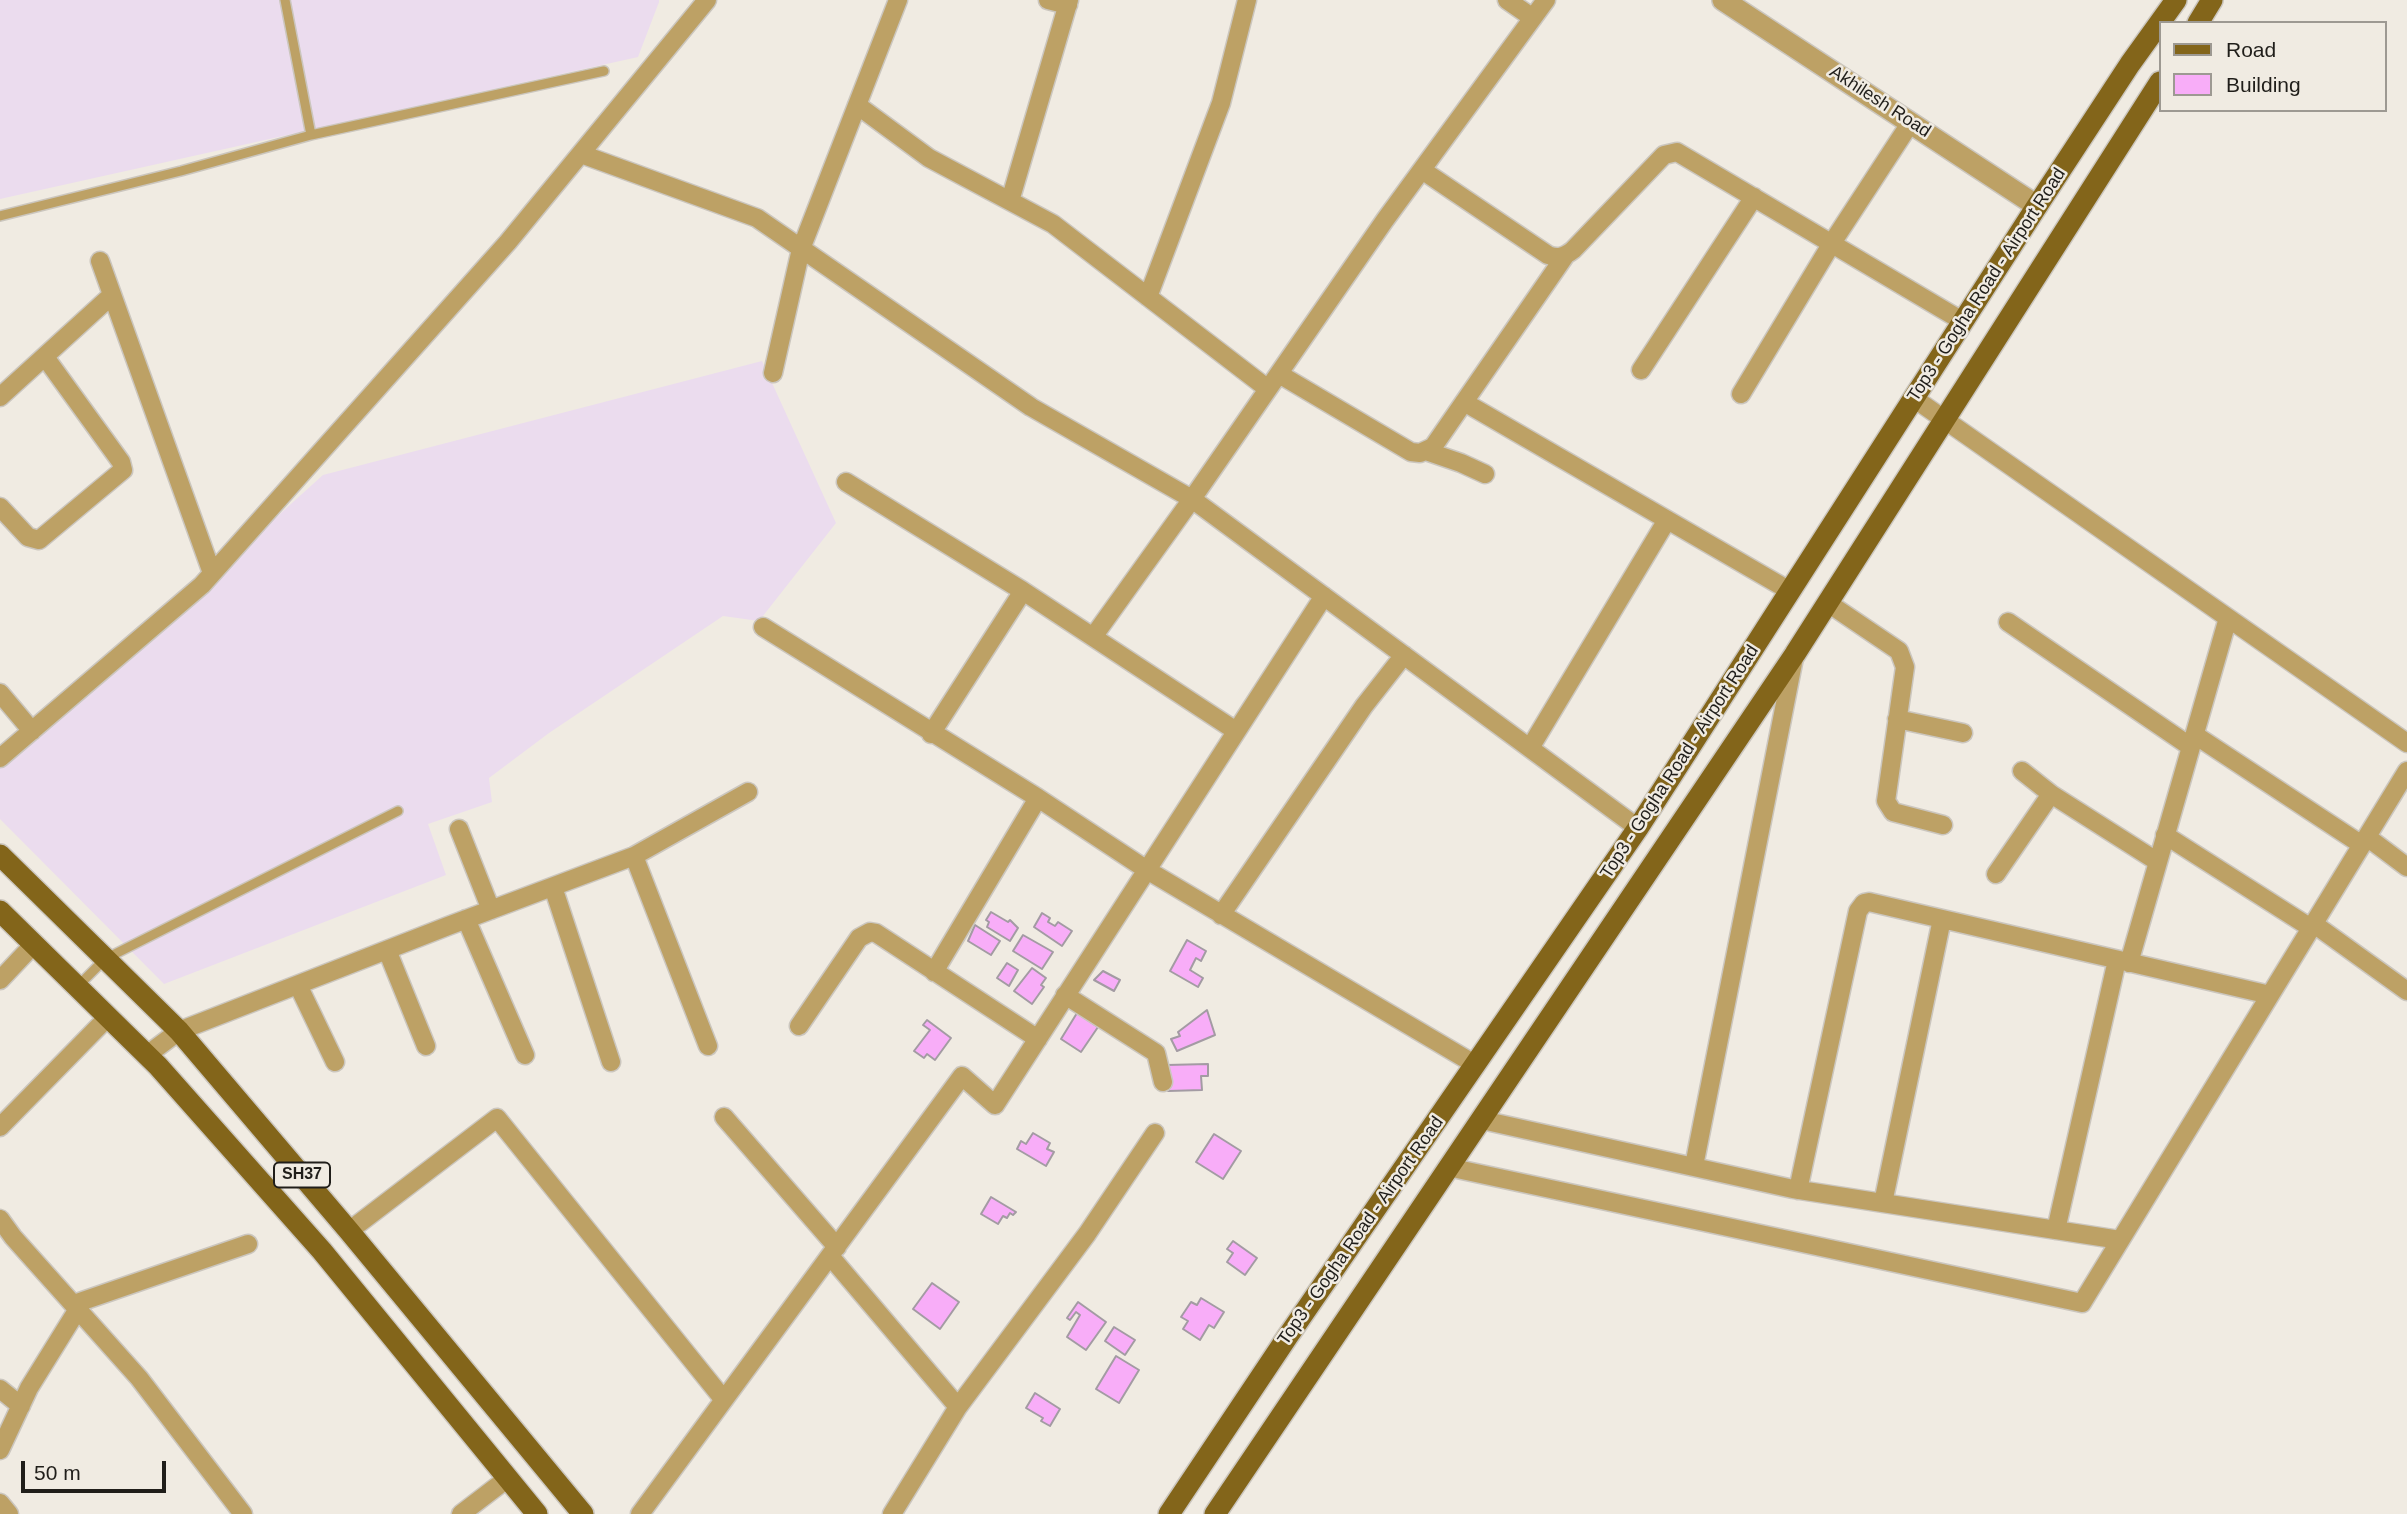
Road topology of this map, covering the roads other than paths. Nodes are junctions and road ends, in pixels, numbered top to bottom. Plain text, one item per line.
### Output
1 (285, 0) edge
2 (707, 0) edge
3 (898, 0) edge
4 (1048, 0) edge
5 (1247, 0) edge
6 (1507, 0) edge
7 (1546, 0) edge
8 (1723, 0) edge
9 (2212, 0) edge
10 (1068, 2) edge
11 (2171, 2) edge
12 (1533, 18) junction
13 (2158, 21) edge
14 (2199, 21) edge
15 (2158, 22) edge
16 (604, 71) dead end
17 (2158, 85) edge
18 (857, 105) junction
19 (1911, 122) junction
20 (311, 135) junction
21 (581, 154) junction
22 (1422, 170) junction
23 (1754, 197) junction
24 (1010, 201) junction
25 (2037, 206) junction
26 (0, 216) edge
27 (1832, 243) junction
28 (801, 248) junction
29 (1565, 256) junction
30 (100, 261) dead end
31 (112, 296) junction
32 (1148, 297) junction
33 (1964, 322) junction
34 (45, 357) junction
35 (1641, 370) dead end
36 (773, 373) dead end
37 (1273, 382) junction
38 (1741, 394) dead end
39 (0, 397) edge
40 (1915, 399) junction
41 (1464, 402) junction
42 (1945, 420) junction
43 (1426, 452) junction
44 (1485, 474) dead end
45 (846, 482) dead end
46 (1192, 499) junction
47 (0, 508) edge
48 (1667, 520) junction
49 (212, 573) junction
50 (1023, 591) junction
51 (1790, 591) junction
52 (1324, 596) junction
53 (1828, 603) junction
54 (2228, 618) junction
55 (2008, 622) dead end
56 (763, 627) dead end
57 (1093, 637) junction
58 (1795, 654) junction
59 (1404, 655) junction
60 (0, 693) edge
61 (1898, 719) junction
62 (32, 731) junction
63 (1236, 731) junction
64 (1963, 733) dead end
65 (932, 734) junction
66 (2193, 741) junction
67 (2407, 743) edge
68 (1530, 748) junction
69 (0, 758) edge
70 (2022, 771) dead end
71 (2407, 771) edge
72 (748, 792) dead end
73 (2051, 794) junction
74 (1038, 798) junction
75 (397, 811) dead end
76 (1943, 825) dead end
77 (1639, 828) junction
78 (459, 829) dead end
79 (2165, 835) junction
80 (2364, 841) junction
81 (0, 855) edge
82 (634, 856) junction
83 (2158, 862) junction
84 (2407, 867) edge
85 (1147, 870) junction
86 (1996, 874) dead end
87 (552, 887) junction
88 (491, 910) junction
89 (0, 911) edge
90 (1221, 915) junction
91 (466, 919) junction
92 (1942, 919) junction
93 (2312, 926) junction
94 (34, 944) junction
95 (387, 950) junction
96 (105, 959) junction
97 (2123, 961) junction
98 (934, 972) junction
99 (0, 980) edge
100 (298, 985) junction
101 (78, 987) junction
102 (2407, 991) edge
103 (1065, 995) junction
104 (2270, 995) junction
105 (108, 1017) junction
106 (799, 1026) dead end
107 (179, 1031) junction
108 (1038, 1039) junction
109 (426, 1046) dead end
110 (708, 1046) dead end
111 (147, 1055) junction
112 (525, 1055) dead end
113 (335, 1062) dead end
114 (611, 1062) dead end
115 (1476, 1065) junction
116 (1163, 1082) dead end
117 (723, 1117) dead end
118 (1482, 1119) junction
119 (0, 1127) edge
120 (1155, 1133) dead end
121 (1694, 1166) junction
122 (1448, 1167) junction
123 (1798, 1190) junction
124 (1883, 1203) junction
125 (0, 1219) edge
126 (2056, 1230) junction
127 (349, 1231) junction
128 (2120, 1240) junction
129 (248, 1244) dead end
130 (833, 1251) junction
131 (76, 1306) junction
132 (0, 1389) edge
133 (724, 1400) junction
134 (21, 1406) junction
135 (958, 1407) junction
136 (0, 1450) edge
137 (508, 1478) junction
138 (0, 1503) edge
139 (9, 1514) edge
140 (243, 1514) edge
141 (461, 1514) edge
142 (537, 1514) edge
143 (583, 1514) edge
144 (640, 1514) edge
145 (892, 1514) edge
146 (1169, 1514) edge
147 (1215, 1514) edge

1 - 20 lane
2 - 21 street
3 - 18 street
4 - 10 street
5 - 32 street
6 - 12 street
7 - 12 street
8 - 19 street, Akhilesh Road
9 - 14 main road
10 - 24 street
11 - 13 main road, Top3 - Gogha Road - Airport Road
12 - 22 street
15 - 25 main road, Top3 - Gogha Road - Airport Road
16 - 20 lane
17 - 42 main road, Top3 - Gogha Road - Airport Road
18 - 24 street
18 - 28 street
19 - 25 street, Akhilesh Road
19 - 27 street
20 - 26 lane
21 - 28 street
21 - 49 street
22 - 29 street
22 - 37 street
23 - 27 street
23 - 29 street
23 - 35 street
24 - 32 street
25 - 33 main road, Top3 - Gogha Road - Airport Road
27 - 33 street
27 - 38 street
28 - 36 street
28 - 46 street
29 - 41 street
30 - 31 street
31 - 34 street
31 - 49 street
32 - 37 street
33 - 40 main road, Top3 - Gogha Road - Airport Road
34 - 39 street
34 - 47 street
37 - 43 street
37 - 46 street
40 - 42 street
40 - 51 main road, Top3 - Gogha Road - Airport Road
41 - 43 street
41 - 48 street
42 - 53 main road, Top3 - Gogha Road - Airport Road
42 - 54 street
43 - 44 street
45 - 50 street
46 - 52 street
46 - 57 street
48 - 51 street
48 - 68 street
49 - 62 street
50 - 57 street
50 - 65 street
51 - 77 main road, Top3 - Gogha Road - Airport Road
52 - 59 street
52 - 63 street
53 - 58 main road, Top3 - Gogha Road - Airport Road
53 - 61 street
54 - 66 street
54 - 67 street
55 - 66 street
56 - 65 street
57 - 63 street
58 - 118 main road, Top3 - Gogha Road - Airport Road
58 - 121 street
59 - 68 street
59 - 90 street
60 - 62 street
61 - 64 street
61 - 76 street
62 - 69 street
63 - 85 street
65 - 74 street
66 - 79 street
66 - 80 street
68 - 77 street
70 - 73 street
71 - 80 street
72 - 82 street
73 - 83 street
73 - 86 street
74 - 85 street
74 - 98 street
75 - 96 lane
77 - 115 main road, Top3 - Gogha Road - Airport Road
78 - 88 street
79 - 83 street
79 - 93 street
80 - 84 street
80 - 93 street
81 - 96 main road, SH37
82 - 87 street
82 - 110 street
83 - 97 street
85 - 90 street
85 - 103 street
87 - 88 street
87 - 114 street
88 - 91 street
89 - 94 main road, SH37
90 - 115 street
91 - 95 street
91 - 112 street
92 - 97 street
92 - 123 street
92 - 124 street
93 - 102 street
93 - 104 street
94 - 99 street
94 - 101 main road, SH37
95 - 100 street
95 - 109 street
96 - 101 lane
96 - 107 main road, SH37
97 - 104 street
97 - 126 street
98 - 106 street
98 - 108 street
100 - 107 street
100 - 113 street
101 - 105 main road, SH37
103 - 108 street
103 - 116 street
104 - 128 street
105 - 111 main road, SH37
105 - 119 street
107 - 111 street
107 - 127 main road, SH37
108 - 130 street
111 - 137 main road, SH37
115 - 146 main road, Top3 - Gogha Road - Airport Road
117 - 130 street
118 - 121 street
118 - 122 main road, Top3 - Gogha Road - Airport Road
120 - 135 street
121 - 123 street
122 - 128 street
122 - 147 main road, Top3 - Gogha Road - Airport Road
123 - 124 street
124 - 126 street
125 - 131 street
126 - 128 street
127 - 133 street
127 - 143 main road, SH37
129 - 131 street
130 - 133 street
130 - 135 street
131 - 134 street
131 - 140 street
132 - 134 street
133 - 144 street
134 - 136 street
135 - 145 street
137 - 141 street
137 - 142 main road, SH37
138 - 139 street

